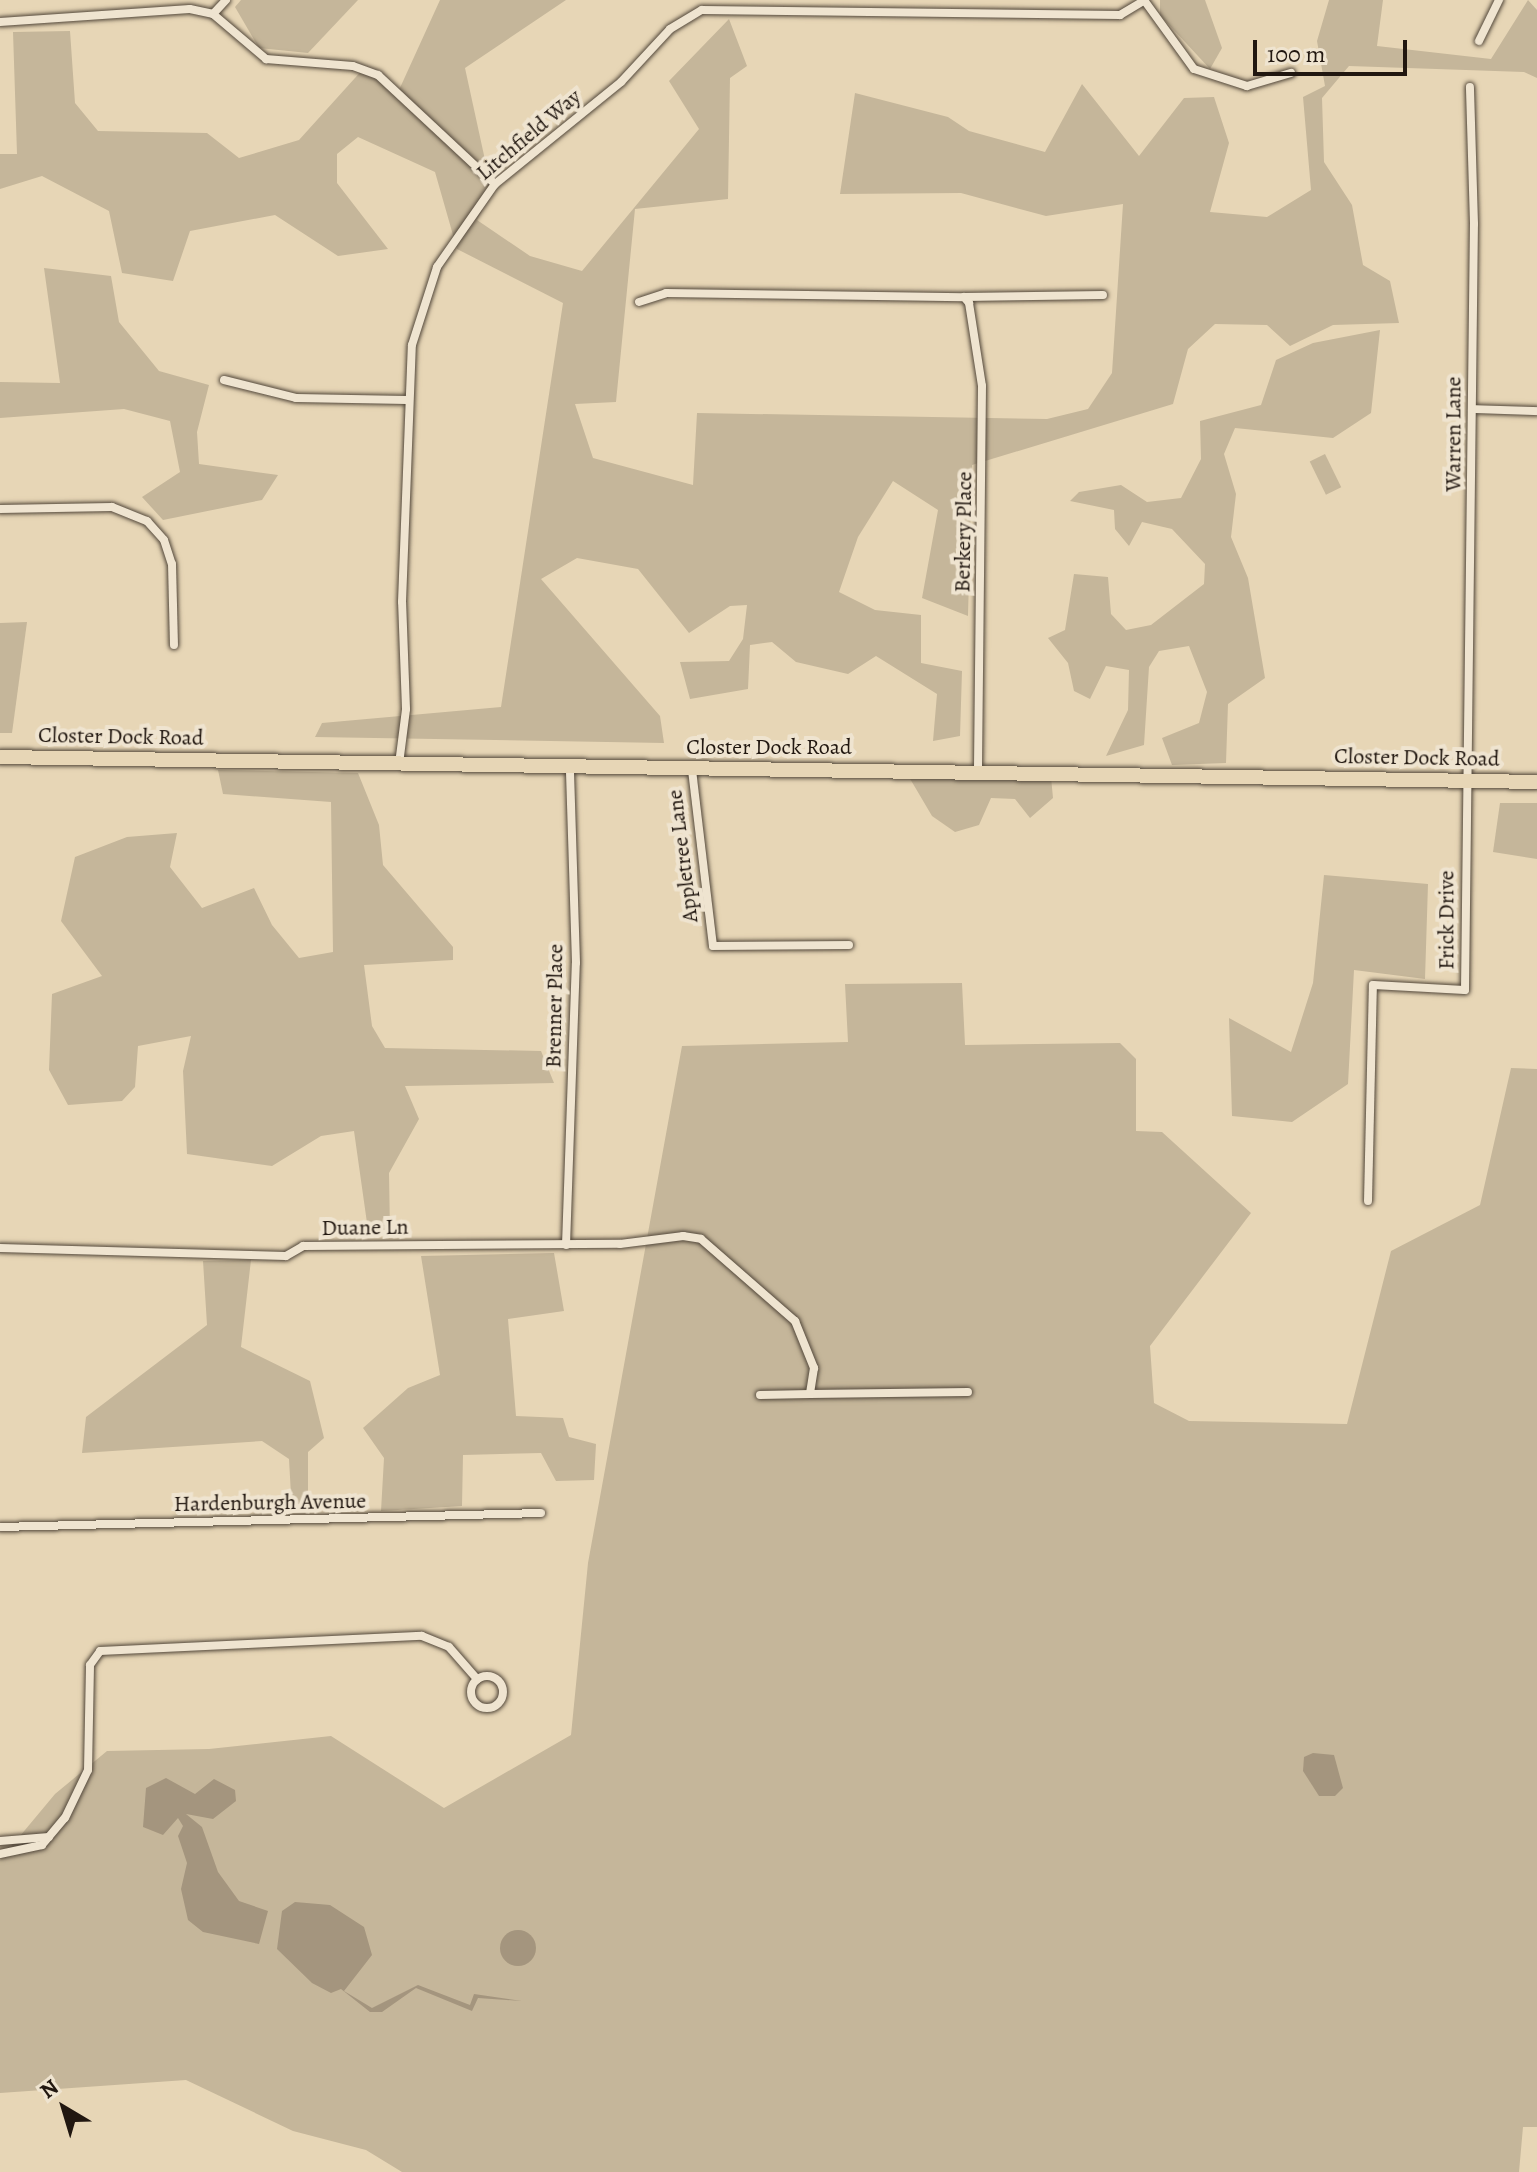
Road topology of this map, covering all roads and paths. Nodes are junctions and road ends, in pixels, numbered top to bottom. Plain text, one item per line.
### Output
1 (226, 0) edge
2 (1144, 0) edge
3 (1499, 0) edge
4 (213, 14) junction
5 (0, 22) edge
6 (1479, 41) dead end
7 (1291, 73) dead end
8 (1470, 87) dead end
9 (495, 184) junction
10 (1103, 295) dead end
11 (964, 297) junction
12 (639, 302) dead end
13 (224, 380) dead end
14 (407, 400) junction
15 (1472, 409) junction
16 (1537, 411) edge
17 (0, 509) edge
18 (174, 645) dead end
19 (0, 757) edge
20 (399, 765) junction
21 (570, 769) junction
22 (692, 770) junction
23 (978, 770) junction
24 (1465, 781) junction
25 (1537, 782) edge
26 (849, 945) dead end
27 (1368, 1201) dead end
28 (566, 1245) junction
29 (0, 1248) edge
30 (968, 1392) dead end
31 (810, 1394) junction
32 (760, 1395) dead end
33 (541, 1513) dead end
34 (0, 1527) edge
35 (477, 1679) dead end
36 (49, 1837) junction
37 (0, 1841) edge
38 (0, 1854) edge

1 - 4 street
2 - 7 street
2 - 9 street, Litchfield Way
3 - 6 street
4 - 5 street
4 - 9 street
8 - 15 street, Warren Lane
9 - 14 street, Litchfield Way
10 - 11 street
11 - 12 street
11 - 23 street, Berkery Place
13 - 14 street
14 - 20 street, Litchfield Way
15 - 16 street
15 - 24 street, Warren Lane
17 - 18 street
19 - 20 main road, Closter Dock Road
20 - 21 main road, Closter Dock Road
21 - 22 main road, Closter Dock Road
21 - 28 street, Brenner Place
22 - 23 main road, Closter Dock Road
22 - 26 street, Appletree Lane
23 - 24 main road, Closter Dock Road
24 - 25 main road, Closter Dock Road
24 - 27 street, Frick Drive
28 - 29 street, Duane Ln
28 - 31 street, Duane Ln
30 - 31 street
31 - 32 street
33 - 34 street, Hardenburgh Avenue
35 - 36 street
36 - 37 street
36 - 38 street

